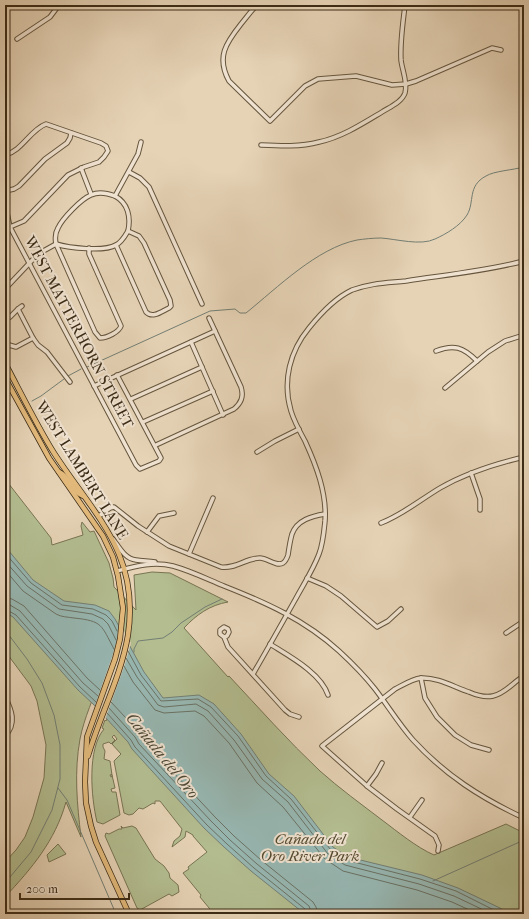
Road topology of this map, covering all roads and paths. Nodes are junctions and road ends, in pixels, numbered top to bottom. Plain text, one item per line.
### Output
1 (59, 5) edge
2 (256, 5) edge
3 (405, 5) edge
4 (17, 39) dead end
5 (501, 50) dead end
6 (406, 84) junction
7 (71, 133) junction
8 (141, 142) dead end
9 (261, 145) dead end
10 (5, 155) edge
11 (81, 168) junction
12 (129, 172) junction
13 (5, 191) edge
14 (91, 194) junction
15 (115, 196) junction
16 (5, 203) edge
17 (10, 227) junction
18 (128, 231) junction
19 (56, 244) junction
20 (116, 245) junction
21 (89, 248) junction
22 (524, 261) edge
23 (30, 262) junction
24 (5, 289) edge
25 (202, 304) dead end
26 (22, 306) dead end
27 (18, 309) junction
28 (10, 317) dead end
29 (209, 318) dead end
30 (215, 331) junction
31 (524, 335) edge
32 (33, 338) junction
33 (191, 342) junction
34 (5, 346) edge
35 (436, 351) dead end
36 (477, 361) junction
37 (5, 363) edge
38 (202, 367) junction
39 (117, 375) junction
40 (5, 378) edge
41 (70, 382) dead end
42 (94, 386) junction
43 (445, 388) dead end
44 (213, 391) junction
45 (131, 399) junction
46 (223, 414) junction
47 (143, 422) junction
48 (299, 429) junction
49 (156, 445) junction
50 (258, 452) dead end
51 (524, 458) edge
52 (58, 471) junction
53 (471, 473) junction
54 (84, 496) junction
55 (213, 498) dead end
56 (480, 510) dead end
57 (174, 513) dead end
58 (324, 514) junction
59 (99, 516) junction
60 (381, 523) dead end
61 (109, 532) junction
62 (146, 532) junction
63 (188, 554) junction
64 (162, 564) junction
65 (124, 569) junction
66 (118, 573) junction
67 (307, 578) junction
68 (401, 609) dead end
69 (287, 613) junction
70 (524, 621) edge
71 (506, 633) dead end
72 (224, 637) dead end
73 (270, 644) junction
74 (252, 674) junction
75 (524, 676) edge
76 (421, 678) junction
77 (328, 695) dead end
78 (5, 697) edge
79 (382, 699) junction
80 (299, 717) dead end
81 (5, 736) edge
82 (490, 750) dead end
83 (86, 763) junction
84 (382, 763) dead end
85 (367, 786) junction
86 (422, 800) dead end
87 (410, 817) junction
88 (524, 818) edge
89 (438, 851) dead end
90 (129, 914) edge

1 - 4 street
2 - 6 street
3 - 6 street
5 - 6 street
6 - 9 street
7 - 10 street
7 - 11 street
7 - 13 street
8 - 12 street
11 - 14 street
11 - 17 street
12 - 15 street
12 - 25 street
14 - 15 street
14 - 19 street
15 - 18 street
16 - 17 street, WEST MATTERHORN STREET
17 - 23 street, WEST MATTERHORN STREET
18 - 20 street
18 - 20 street
19 - 21 street
19 - 21 street
19 - 23 street
20 - 21 street
22 - 48 street
23 - 24 street
23 - 42 street, WEST MATTERHORN STREET
26 - 27 street
27 - 28 street
27 - 32 street
29 - 30 street
30 - 33 street
30 - 46 street
31 - 36 street
32 - 34 street
32 - 41 street
33 - 38 street
33 - 39 street
35 - 36 street
36 - 43 street
37 - 54 main road, WEST LAMBERT LANE
38 - 44 street
38 - 45 street
39 - 42 street
39 - 45 street
40 - 52 main road, WEST LAMBERT LANE
42 - 49 street, WEST MATTERHORN STREET
44 - 46 street
44 - 47 street
45 - 47 street
46 - 49 street
47 - 49 street
48 - 50 street
48 - 58 street
51 - 53 street
52 - 54 main road
52 - 66 main road, WEST LAMBERT LANE
53 - 56 street
53 - 60 street
54 - 59 main road, WEST LAMBERT LANE
55 - 63 street
57 - 62 street
58 - 63 street
58 - 67 street
59 - 61 main road, WEST LAMBERT LANE
59 - 62 street
61 - 64 street
61 - 65 main road, WEST LAMBERT LANE
62 - 63 street
64 - 65 street
64 - 69 street
65 - 66 street
65 - 83 main road, WEST LAMBERT LANE
66 - 83 main road, WEST LAMBERT LANE
67 - 68 street
67 - 69 street
69 - 73 street
69 - 79 street
70 - 71 street
72 - 74 street
73 - 74 street
73 - 77 street
74 - 80 street
75 - 76 street
76 - 79 street
76 - 82 street
78 - 81 street
79 - 85 street
79 - 88 street
83 - 90 main road, WEST LAMBERT LANE
84 - 85 street
85 - 87 street
86 - 87 street
87 - 89 street

